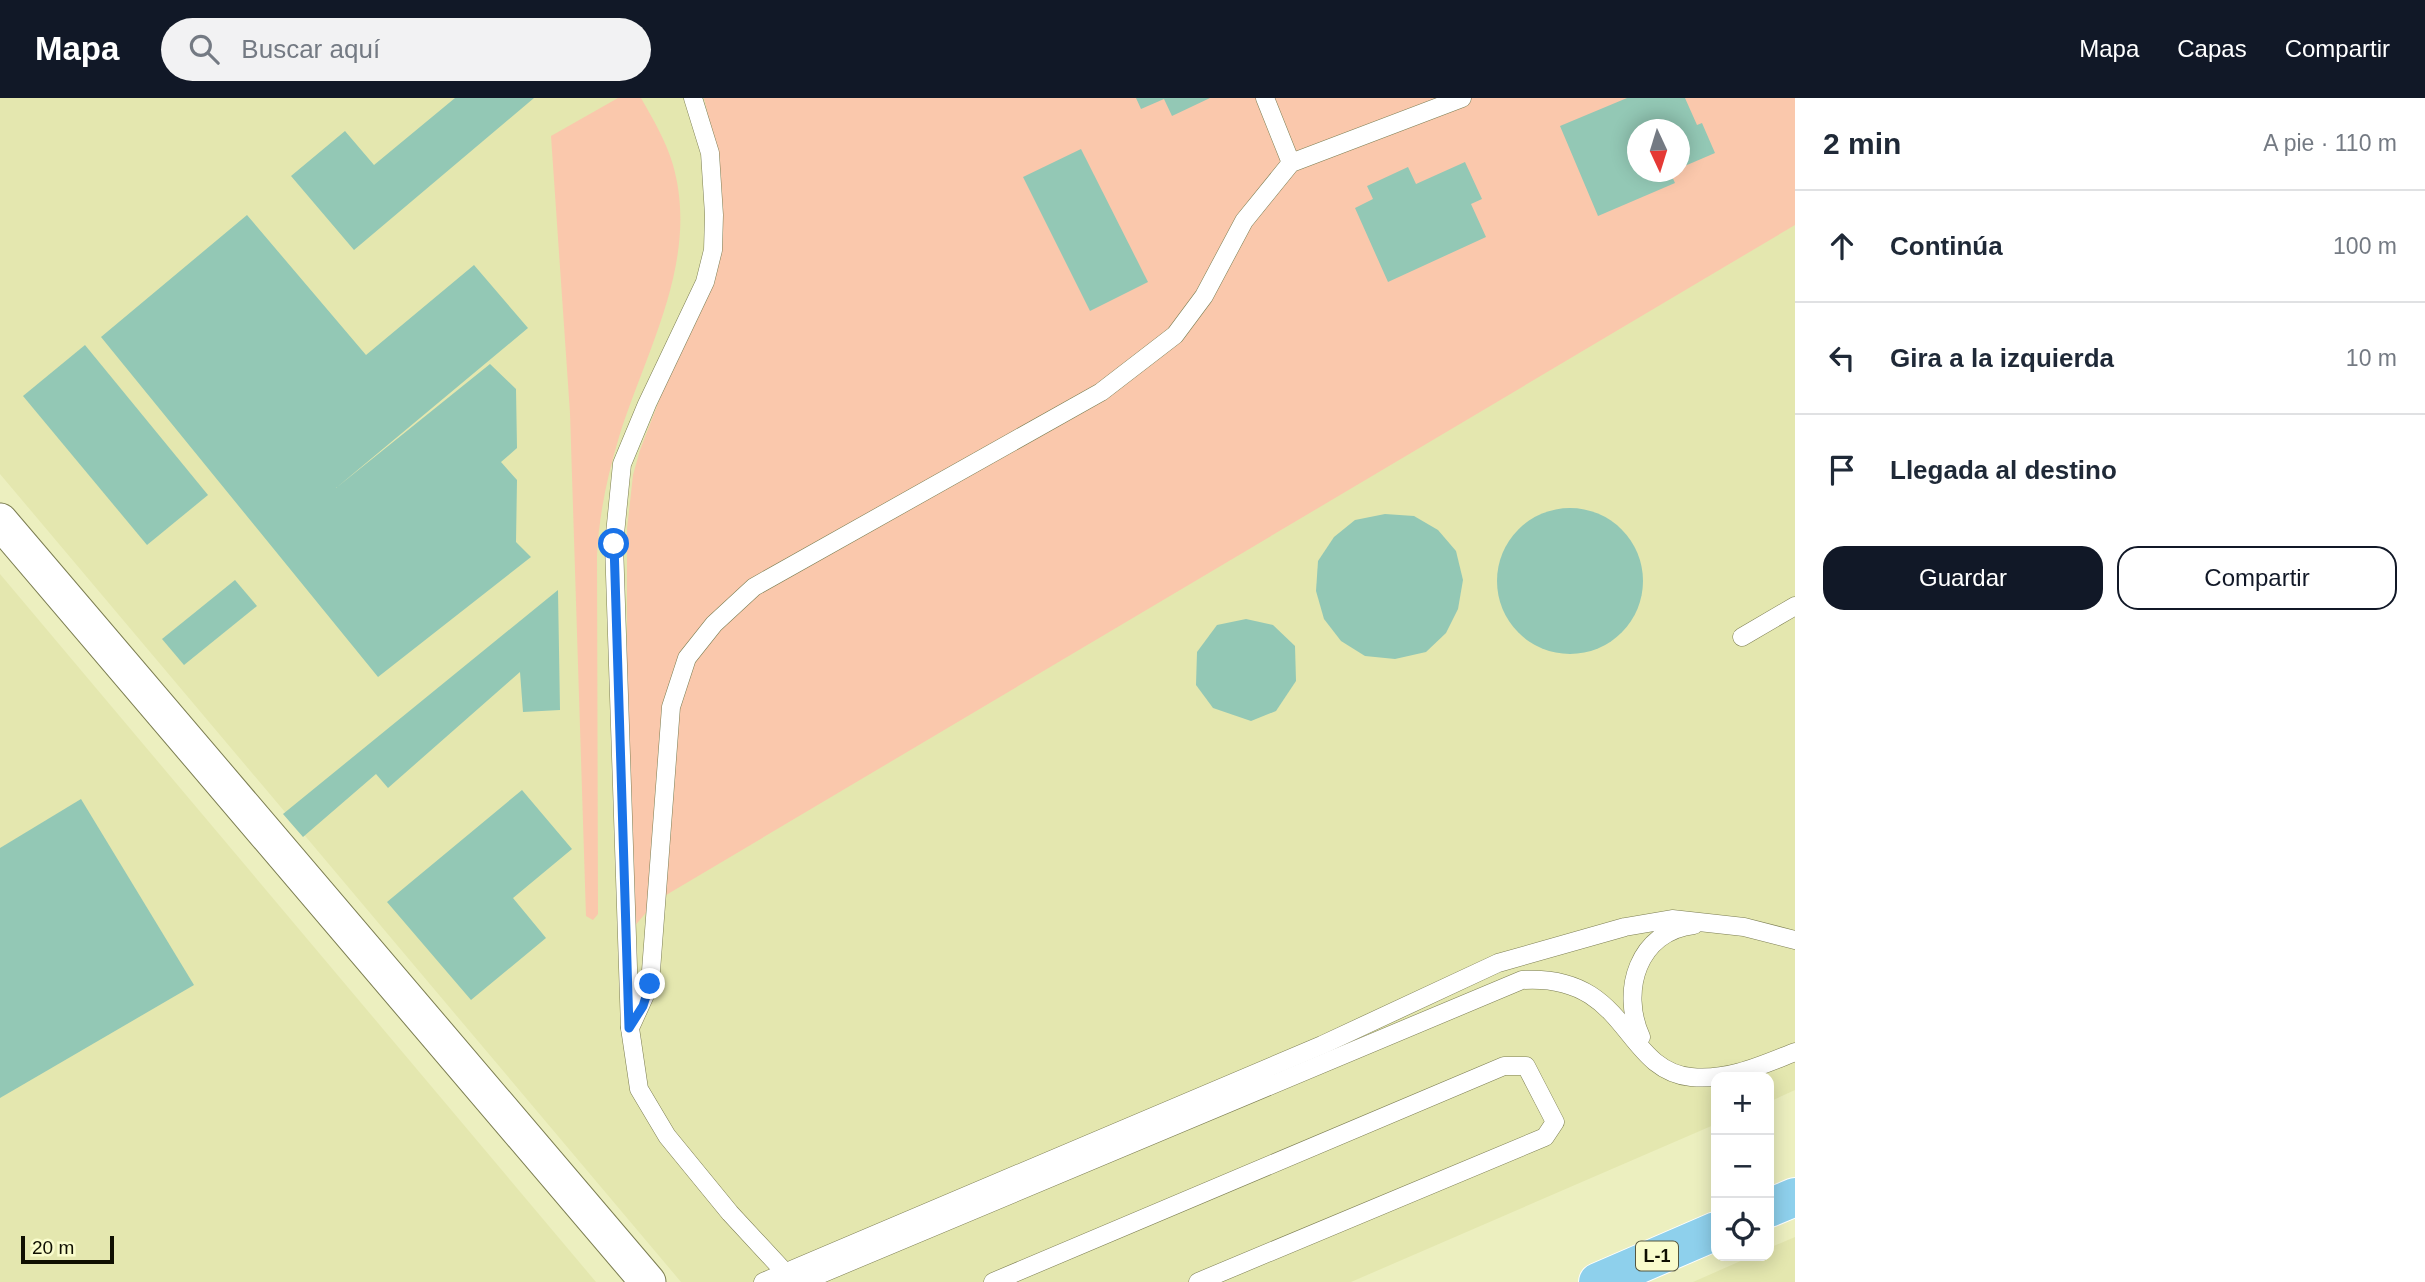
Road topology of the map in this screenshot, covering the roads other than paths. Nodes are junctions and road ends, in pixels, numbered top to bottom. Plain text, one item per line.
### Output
1 (694, 98) edge
2 (1265, 98) edge
3 (1462, 98) edge
4 (1291, 163) junction
5 (0, 521) edge
6 (1795, 606) edge
7 (1742, 637) dead end
8 (1722, 924) junction
9 (1795, 940) edge
10 (629, 1028) junction
11 (1795, 1052) edge
12 (1678, 1074) junction
13 (1795, 1197) edge
14 (1774, 1206) edge
15 (1711, 1233) edge
16 (790, 1277) edge
17 (648, 1282) edge
18 (763, 1282) edge
19 (802, 1282) edge
20 (993, 1282) edge
21 (1198, 1282) edge
22 (1598, 1282) edge

1 - 10 lane
2 - 4 lane
3 - 4 lane
4 - 10 lane
5 - 17 street
6 - 7 lane
8 - 9 lane
8 - 12 lane
8 - 16 lane
10 - 16 lane
11 - 12 lane
12 - 19 lane
13 - 14 main road
15 - 22 main road, L-1
16 - 18 lane
20 - 21 lane

